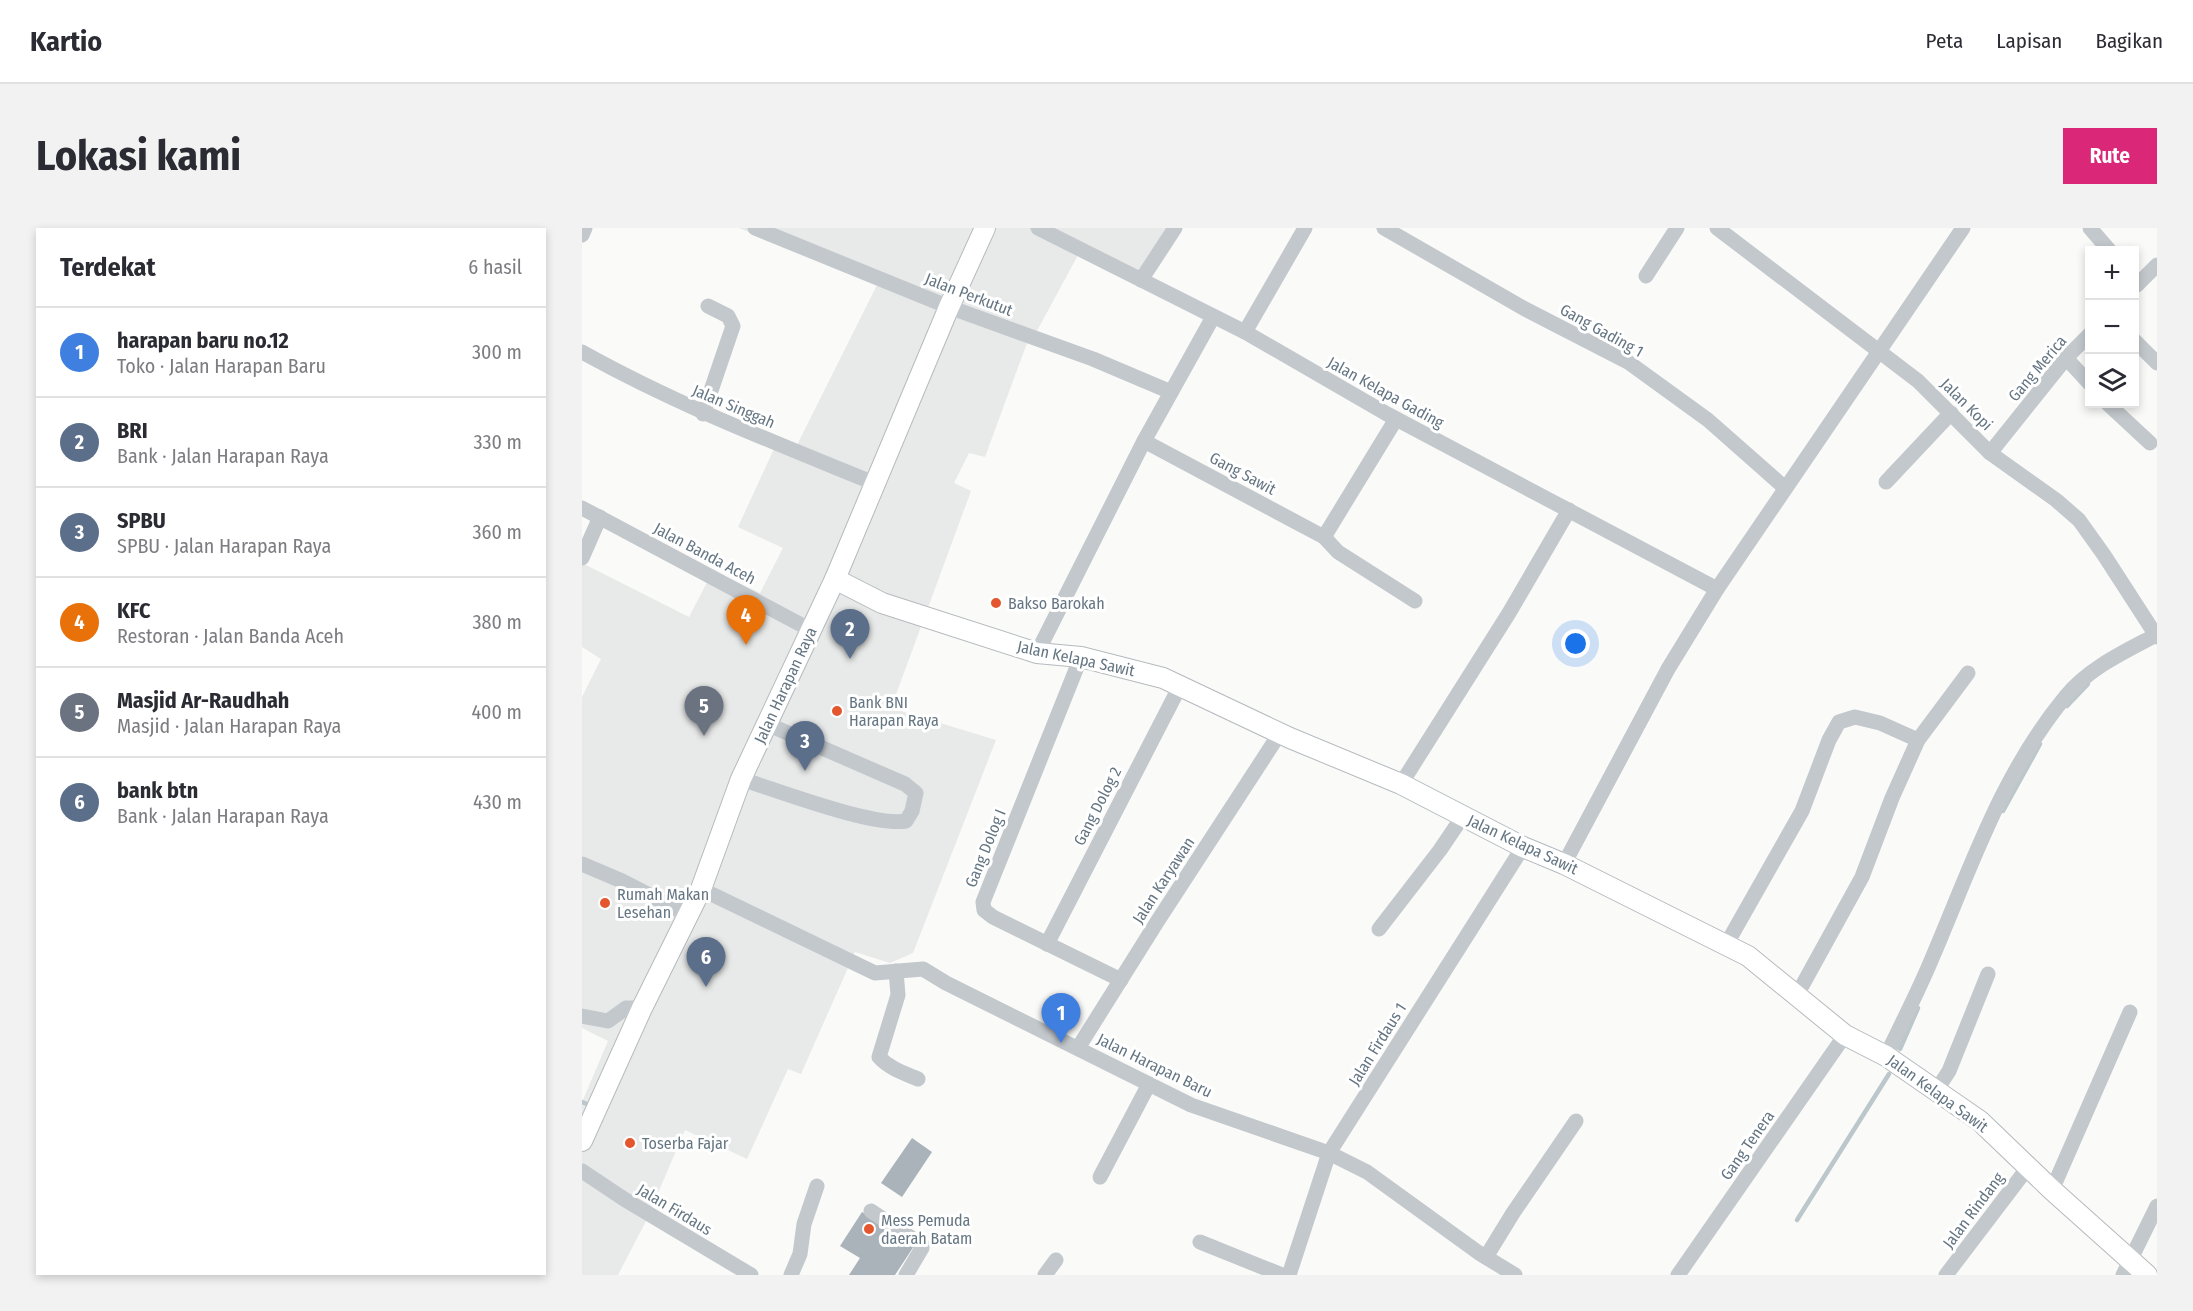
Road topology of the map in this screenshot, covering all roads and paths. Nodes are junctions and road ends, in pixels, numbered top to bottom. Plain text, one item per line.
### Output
1 (585, 228) edge
2 (755, 228) edge
3 (985, 228) edge
4 (1038, 228) edge
5 (1175, 228) edge
6 (1305, 228) edge
7 (1384, 228) edge
8 (1677, 228) edge
9 (1717, 228) edge
10 (1963, 228) edge
11 (2090, 228) edge
12 (582, 235) edge
13 (2106, 246) edge
14 (2157, 265) edge
15 (1646, 276) dead end
16 (1141, 280) junction
17 (2139, 281) edge
18 (708, 306) dead end
19 (950, 308) junction
20 (1213, 317) junction
21 (1245, 332) junction
22 (2085, 339) edge
23 (2139, 345) edge
24 (582, 352) edge
25 (1879, 353) junction
26 (2066, 358) junction
27 (2157, 363) edge
28 (2085, 379) edge
29 (1171, 392) junction
30 (2112, 408) edge
31 (1951, 413) junction
32 (703, 414) junction
33 (1396, 419) junction
34 (1144, 441) junction
35 (2150, 443) dead end
36 (1990, 453) junction
37 (1886, 482) dead end
38 (876, 484) junction
39 (1785, 488) junction
40 (582, 508) edge
41 (1569, 510) junction
42 (600, 517) junction
43 (1324, 537) junction
44 (582, 558) edge
45 (835, 579) junction
46 (1717, 589) junction
47 (1415, 601) dead end
48 (811, 630) junction
49 (2156, 636) edge
50 (1037, 653) junction
51 (1081, 657) junction
52 (1968, 673) dead end
53 (1180, 686) junction
54 (767, 724) junction
55 (1280, 733) junction
56 (1918, 740) junction
57 (741, 779) junction
58 (1401, 784) junction
59 (1463, 816) junction
60 (1523, 847) junction
61 (582, 864) edge
62 (1564, 864) junction
63 (701, 889) junction
64 (688, 915) junction
65 (1379, 929) dead end
66 (1047, 944) junction
67 (1726, 945) junction
68 (896, 971) junction
69 (1988, 974) dead end
70 (1121, 980) junction
71 (1797, 995) junction
72 (642, 1008) junction
73 (2130, 1012) dead end
74 (582, 1016) edge
75 (1845, 1035) junction
76 (1078, 1048) junction
77 (1886, 1056) junction
78 (918, 1079) dead end
79 (1149, 1084) junction
80 (1936, 1091) junction
81 (1576, 1121) dead end
82 (582, 1141) edge
83 (1329, 1153) junction
84 (2029, 1166) junction
85 (582, 1171) edge
86 (1100, 1178) dead end
87 (817, 1186) dead end
88 (2052, 1190) junction
89 (2157, 1206) edge
90 (872, 1211) dead end
91 (1200, 1242) dead end
92 (1486, 1257) junction
93 (1056, 1260) dead end
94 (2127, 1268) edge
95 (751, 1275) edge
96 (791, 1275) edge
97 (906, 1275) edge
98 (1045, 1275) edge
99 (1282, 1275) edge
100 (1289, 1275) edge
101 (1515, 1275) edge
102 (1678, 1275) edge
103 (1946, 1275) edge
104 (2147, 1275) edge

1 - 12 street
2 - 19 street, Jalan Perkutut
3 - 19 main road, Jalan Harapan Raya
4 - 16 street, Jalan Kelapa Gading
5 - 16 street
6 - 21 street
7 - 39 street, Gang Gading 1
8 - 15 street
9 - 25 street, Jalan Kopi
10 - 25 street
11 - 13 street
14 - 17 street
16 - 20 street, Jalan Kelapa Gading
18 - 32 street
19 - 29 street, Jalan Perkutut
19 - 38 main road, Jalan Harapan Raya
20 - 21 street, Jalan Kelapa Gading
20 - 29 street
21 - 33 street, Jalan Kelapa Gading
22 - 26 street, Gang Merica
23 - 27 street
24 - 32 street, Jalan Singgah
25 - 31 street, Jalan Kopi
25 - 39 street
26 - 28 street
26 - 36 street, Gang Merica
29 - 34 street
30 - 35 street
31 - 36 street, Jalan Kopi
31 - 37 street
32 - 38 street, Jalan Singgah
33 - 41 street, Jalan Kelapa Gading
33 - 43 street
34 - 43 street, Gang Sawit
34 - 50 street
36 - 49 street, Jalan Kopi
38 - 45 main road, Jalan Harapan Raya
39 - 46 street
40 - 42 street, Jalan Banda Aceh
41 - 46 street, Jalan Kelapa Gading
41 - 58 street
42 - 44 street
42 - 48 street, Jalan Banda Aceh
43 - 47 street, Gang Sawit
45 - 48 main road, Jalan Harapan Raya
45 - 50 main road, Jalan Kelapa Sawit
46 - 62 street
48 - 54 main road, Jalan Harapan Raya
49 - 77 street
50 - 51 main road, Jalan Kelapa Sawit
51 - 53 main road, Jalan Kelapa Sawit
51 - 66 street, Gang Dolog I
52 - 56 street
53 - 55 main road, Jalan Kelapa Sawit
53 - 66 street, Gang Dolog 2
54 - 57 main road, Jalan Harapan Raya
54 - 57 street
55 - 58 main road, Jalan Kelapa Sawit
55 - 70 street, Jalan Karyawan
56 - 67 street
56 - 71 street
57 - 63 main road, Jalan Harapan Raya
58 - 59 main road, Jalan Kelapa Sawit
59 - 60 main road, Jalan Kelapa Sawit
59 - 65 street
60 - 62 main road, Jalan Kelapa Sawit
60 - 83 street, Jalan Firdaus 1
61 - 64 street
62 - 67 main road, Jalan Kelapa Sawit
63 - 64 main road, Jalan Harapan Raya
63 - 68 street, Jalan Harapan Baru
64 - 72 main road, Jalan Harapan Raya
66 - 70 street, Gang Dolog I
67 - 71 main road, Jalan Kelapa Sawit
68 - 76 street, Jalan Harapan Baru
68 - 78 street
69 - 80 street
70 - 76 street, Jalan Karyawan
71 - 75 main road, Jalan Kelapa Sawit
72 - 74 street
72 - 82 main road, Jalan Harapan Raya
73 - 88 street
75 - 77 main road, Jalan Kelapa Sawit
75 - 102 street, Gang Tenera
76 - 79 street, Jalan Harapan Baru
77 - 80 main road, Jalan Kelapa Sawit
79 - 83 street, Jalan Harapan Baru
79 - 86 street
80 - 84 main road, Jalan Kelapa Sawit
81 - 92 street
83 - 92 street, Jalan Harapan Baru
83 - 100 street, Jalan Firdaus 1
84 - 88 main road, Jalan Kelapa Sawit
84 - 103 street, Jalan Rindang
85 - 95 street, Jalan Firdaus
87 - 96 street
88 - 94 main road, Jalan Kelapa Sawit
89 - 94 street
90 - 97 street
91 - 99 street
92 - 101 street, Jalan Harapan Baru
93 - 98 street
94 - 104 main road, Jalan Kelapa Sawit

